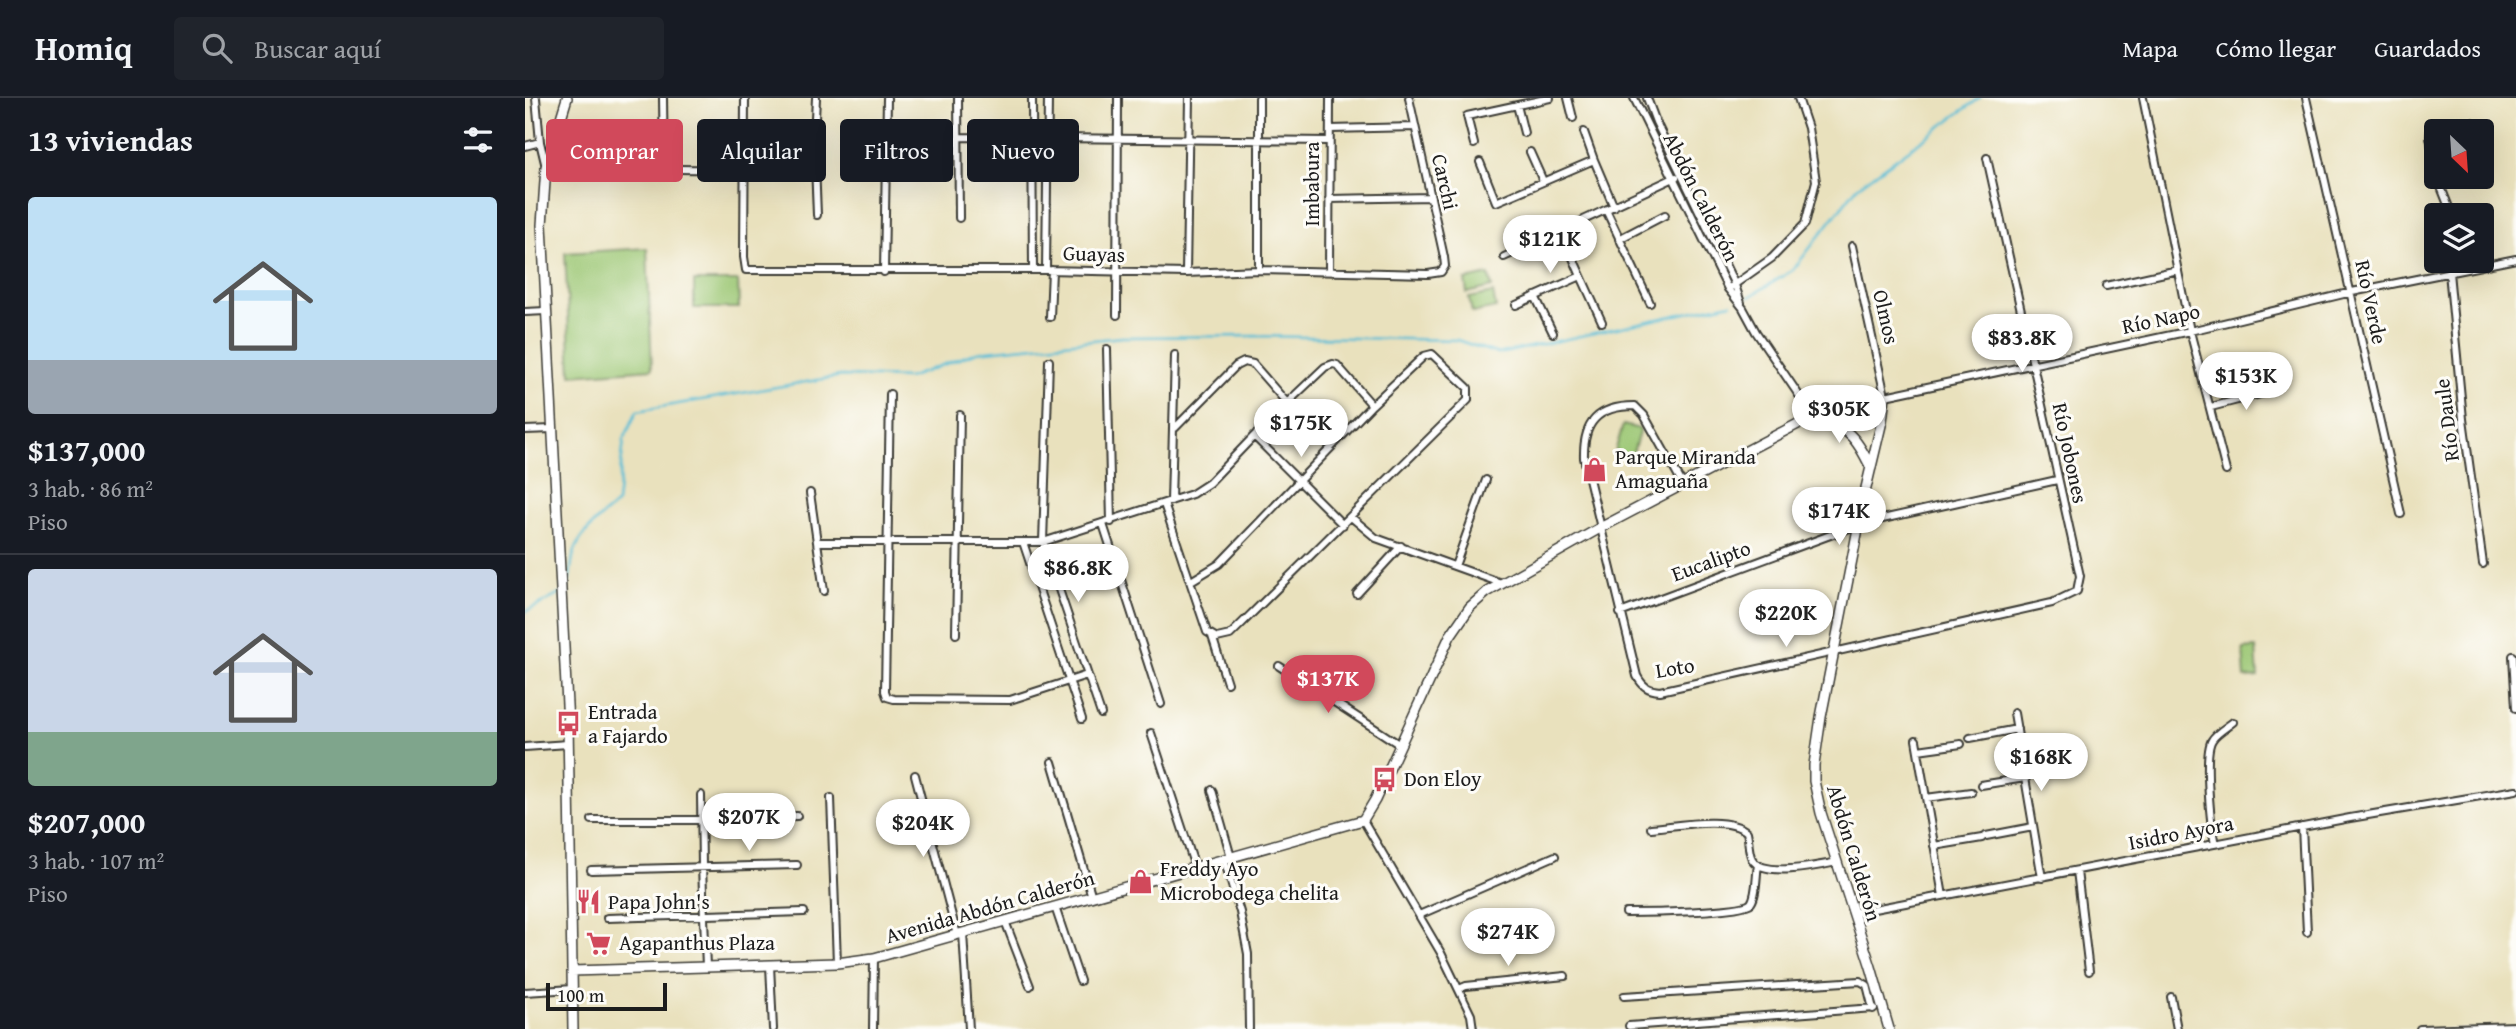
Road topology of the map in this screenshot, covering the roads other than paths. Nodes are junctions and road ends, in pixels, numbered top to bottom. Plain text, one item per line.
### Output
1 (536, 98) edge
2 (567, 98) edge
3 (663, 98) edge
4 (745, 98) edge
5 (816, 98) edge
6 (887, 98) edge
7 (958, 98) edge
8 (1032, 98) edge
9 (1048, 98) edge
10 (1118, 98) edge
11 (1189, 98) edge
12 (1259, 98) edge
13 (1330, 98) edge
14 (1409, 98) edge
15 (1550, 98) edge
16 (1568, 98) edge
17 (1634, 98) edge
18 (1647, 98) edge
19 (1798, 98) edge
20 (2143, 98) edge
21 (2306, 98) edge
22 (1517, 105) junction
23 (1573, 118) dead end
24 (561, 119) edge
25 (663, 119) edge
26 (745, 119) edge
27 (815, 119) edge
28 (1032, 119) edge
29 (1047, 119) edge
30 (1415, 127) junction
31 (1330, 129) junction
32 (1584, 132) dead end
33 (1524, 133) dead end
34 (959, 137) junction
35 (967, 137) edge
36 (1118, 137) junction
37 (1079, 138) edge
38 (1185, 138) junction
39 (1259, 139) junction
40 (1329, 141) junction
41 (540, 142) junction
42 (1474, 144) dead end
43 (525, 146) edge
44 (1530, 152) dead end
45 (1987, 158) dead end
46 (1594, 160) junction
47 (1480, 163) dead end
48 (546, 167) joint
49 (1681, 174) junction
50 (1672, 179) junction
51 (1543, 181) junction
52 (744, 182) edge
53 (816, 182) edge
54 (1032, 182) edge
55 (1048, 182) edge
56 (1431, 197) junction
57 (1329, 198) junction
58 (1613, 206) junction
59 (1606, 210) junction
60 (817, 215) dead end
61 (1665, 215) dead end
62 (959, 218) dead end
63 (1561, 231) junction
64 (1619, 239) junction
65 (1852, 246) dead end
66 (1504, 257) dead end
67 (2516, 259) edge
68 (2494, 263) edge
69 (1033, 270) junction
70 (1049, 270) junction
71 (1259, 270) junction
72 (2178, 270) junction
73 (1329, 271) junction
74 (884, 272) junction
75 (1118, 272) junction
76 (1441, 272) joint
77 (1186, 273) junction
78 (2444, 273) edge
79 (2449, 273) edge
80 (1581, 275) junction
81 (1735, 285) junction
82 (2106, 286) dead end
83 (1728, 289) junction
84 (2352, 292) junction
85 (1535, 296) junction
86 (1650, 303) dead end
87 (1516, 305) dead end
88 (1743, 308) junction
89 (546, 311) junction
90 (525, 312) edge
91 (1117, 315) dead end
92 (1050, 317) dead end
93 (1602, 321) dead end
94 (2190, 331) junction
95 (1553, 333) dead end
96 (1107, 349) dead end
97 (1175, 355) dead end
98 (1049, 362) dead end
99 (2033, 363) junction
100 (2272, 391) dead end
101 (890, 394) dead end
102 (1885, 397) junction
103 (1287, 403) junction
104 (1372, 405) junction
105 (2211, 407) junction
106 (960, 415) dead end
107 (1814, 416) junction
108 (1175, 428) junction
109 (553, 429) junction
110 (525, 430) edge
111 (1254, 436) junction
112 (1871, 468) junction
113 (2226, 471) dead end
114 (1486, 480) dead end
115 (2057, 480) junction
116 (1299, 481) junction
117 (1683, 485) junction
118 (810, 493) dead end
119 (1168, 502) junction
120 (2401, 514) dead end
121 (1352, 517) junction
122 (1111, 522) junction
123 (1103, 524) junction
124 (1860, 524) junction
125 (1343, 525) junction
126 (1600, 528) junction
127 (888, 541) junction
128 (959, 541) junction
129 (818, 542) junction
130 (1023, 542) junction
131 (1043, 542) junction
132 (1401, 546) junction
133 (2483, 564) dead end
134 (1455, 565) junction
135 (1191, 581) junction
136 (1501, 583) junction
137 (2077, 591) joint
138 (824, 592) dead end
139 (1357, 593) dead end
140 (1620, 613) junction
141 (956, 634) dead end
142 (1212, 636) junction
143 (1835, 652) junction
144 (2512, 656) dead end
145 (1279, 666) dead end
146 (1087, 675) junction
147 (1069, 681) junction
148 (1227, 683) dead end
149 (1161, 704) dead end
150 (2516, 708) edge
151 (2014, 713) dead end
152 (1101, 714) dead end
153 (1083, 719) dead end
154 (2233, 722) dead end
155 (2017, 729) junction
156 (1151, 733) dead end
157 (1970, 738) dead end
158 (1916, 740) dead end
159 (568, 744) junction
160 (1961, 744) dead end
161 (1400, 745) junction
162 (525, 747) edge
163 (1918, 750) junction
164 (1052, 762) dead end
165 (915, 775) dead end
166 (2025, 778) junction
167 (1981, 785) dead end
168 (1212, 790) dead end
169 (2516, 790) edge
170 (1971, 792) dead end
171 (701, 795) dead end
172 (831, 798) dead end
173 (1926, 798) junction
174 (797, 816) dead end
175 (592, 820) dead end
176 (702, 820) junction
177 (1363, 820) junction
178 (2033, 827) junction
179 (2302, 827) junction
180 (1651, 828) dead end
181 (2215, 844) junction
182 (1934, 846) junction
183 (1555, 856) dead end
184 (1227, 858) junction
185 (1837, 862) junction
186 (797, 865) dead end
187 (1758, 865) junction
188 (702, 867) junction
189 (1195, 867) junction
190 (591, 870) dead end
191 (2077, 871) junction
192 (2042, 877) junction
193 (1943, 896) junction
194 (1092, 897) junction
195 (1055, 907) junction
196 (804, 912) dead end
197 (1626, 913) dead end
198 (1853, 913) junction
199 (704, 915) junction
200 (1419, 915) junction
201 (607, 918) dead end
202 (1006, 921) junction
203 (2308, 932) dead end
204 (960, 934) junction
205 (874, 958) junction
206 (837, 963) junction
207 (770, 965) junction
208 (706, 967) junction
209 (572, 971) junction
210 (1873, 971) junction
211 (2089, 971) dead end
212 (1565, 976) dead end
213 (1080, 981) dead end
214 (1864, 982) junction
215 (1030, 986) dead end
216 (573, 989) junction
217 (1459, 989) junction
218 (525, 992) edge
219 (1624, 996) dead end
220 (2171, 997) dead end
221 (1878, 1008) junction
222 (1629, 1026) dead end
223 (2516, 1026) edge
224 (2503, 1028) edge
225 (573, 1029) edge
226 (773, 1029) edge
227 (873, 1029) edge
228 (969, 1029) edge
229 (1249, 1029) edge
230 (1473, 1029) edge
231 (1889, 1029) edge
232 (2177, 1029) edge
233 (2423, 1029) edge

1 - 41 street
2 - 24 street
3 - 25 street
4 - 26 street
5 - 27 street
6 - 74 street
7 - 34 street
8 - 28 street
9 - 29 street
10 - 36 street
11 - 38 street
12 - 39 street
13 - 31 street, Imbabura
14 - 30 street, Carchi
15 - 22 street
16 - 23 street
17 - 50 street, Abdón Calderón
18 - 49 street, Abdón Calderón
19 - 81 street
20 - 72 street
21 - 84 street, Río Verde
22 - 33 street
22 - 42 street
30 - 31 street
30 - 56 street, Carchi
31 - 40 street, Imbabura
32 - 46 street
34 - 35 street
34 - 62 street
36 - 37 street
36 - 38 street
36 - 75 street
38 - 39 street
38 - 77 street
39 - 40 street
39 - 71 street
40 - 57 street, Imbabura
41 - 43 street
41 - 48 street
44 - 51 street
45 - 99 street, Río Jobones
46 - 51 street
46 - 58 street
47 - 51 street
48 - 89 street
49 - 50 street
49 - 81 street, Abdón Calderón
50 - 58 street
50 - 83 street, Abdón Calderón
52 - 74 street, Guayas
53 - 60 street
54 - 69 street
55 - 70 street
56 - 57 street
56 - 76 street, Carchi
57 - 73 street, Imbabura
58 - 59 street
59 - 63 street
59 - 64 street
61 - 64 street
63 - 66 street
63 - 80 street
64 - 86 street
65 - 102 street, Olmos
67 - 68 street, Río Napo
69 - 70 street, Guayas
69 - 74 street, Guayas
70 - 75 street, Guayas
70 - 92 street
71 - 73 street, Guayas
71 - 77 street, Guayas
72 - 82 street
72 - 94 street
73 - 76 street, Guayas
75 - 77 street, Guayas
75 - 91 street
78 - 84 street, Río Napo
79 - 133 street, Río Daule
80 - 85 street
80 - 93 street
81 - 83 street
81 - 88 street, Abdón Calderón
83 - 88 street, Abdón Calderón
84 - 94 street, Río Napo
84 - 120 street, Río Verde
85 - 87 street
85 - 95 street
88 - 107 street, Abdón Calderón
89 - 90 street
89 - 109 street
94 - 99 street, Río Napo
94 - 105 street
96 - 122 street
97 - 108 street
98 - 131 street
99 - 102 street, Río Napo
99 - 115 street, Río Jobones
100 - 105 street
101 - 127 street
102 - 107 street, Río Napo
102 - 112 street, Abdón Calderón
103 - 104 street
103 - 108 street
103 - 111 street
104 - 116 street
104 - 121 street
105 - 113 street
106 - 128 street
107 - 112 street
107 - 117 street
108 - 119 street
109 - 110 street
109 - 159 street
111 - 116 street
111 - 119 street
112 - 124 street, Abdón Calderón
114 - 134 street
115 - 124 street, Eucalipto
115 - 137 street, Río Jobones
116 - 125 street
116 - 135 street
117 - 126 street
117 - 126 street, Loto
118 - 129 street
119 - 122 street
119 - 135 street
121 - 125 street
121 - 132 street
122 - 123 street
123 - 131 street
123 - 149 street
124 - 140 street, Eucalipto
124 - 143 street, Abdón Calderón
125 - 142 street
126 - 136 street
126 - 140 street, Loto
127 - 128 street
127 - 129 street
127 - 147 street
128 - 130 street
128 - 141 street
129 - 138 street
130 - 131 street
130 - 147 street
131 - 146 street
132 - 134 street
132 - 139 street
134 - 136 street
135 - 142 street
136 - 161 street
137 - 143 street, Loto
140 - 143 street, Loto
142 - 148 street
143 - 185 street, Abdón Calderón
144 - 150 street
145 - 161 street
146 - 147 street
146 - 152 street
147 - 153 street
151 - 155 street
154 - 181 street
155 - 157 street
155 - 166 street
156 - 189 street
158 - 163 street
159 - 162 street
159 - 209 street
160 - 163 street
161 - 177 street
163 - 173 street
164 - 194 street
165 - 204 street
166 - 167 street
166 - 178 street
168 - 184 street
169 - 179 street, Isidro Ayora
170 - 173 street
171 - 176 street
172 - 206 street
173 - 182 street
174 - 176 street
175 - 176 street
176 - 188 street
177 - 184 street, Avenida Abdón Calderón
177 - 200 street
178 - 182 street
178 - 192 street
179 - 181 street, Isidro Ayora
179 - 203 street
180 - 187 street
181 - 191 street, Isidro Ayora
182 - 193 street
183 - 200 street
184 - 189 street, Avenida Abdón Calderón
184 - 229 street
185 - 187 street
185 - 198 street, Abdón Calderón
186 - 188 street
187 - 197 street
188 - 190 street
188 - 199 street
189 - 194 street, Avenida Abdón Calderón
191 - 192 street, Isidro Ayora
191 - 211 street
192 - 193 street, Isidro Ayora
193 - 198 street, Isidro Ayora
194 - 195 street, Avenida Abdón Calderón
195 - 202 street, Avenida Abdón Calderón
195 - 213 street
196 - 199 street
198 - 210 street, Abdón Calderón
199 - 201 street
199 - 208 street
200 - 217 street
202 - 204 street, Avenida Abdón Calderón
202 - 215 street
204 - 205 street, Avenida Abdón Calderón
204 - 228 street
205 - 206 street, Avenida Abdón Calderón
205 - 227 street
206 - 207 street, Avenida Abdón Calderón
207 - 208 street, Avenida Abdón Calderón
207 - 226 street
208 - 209 street, Avenida Abdón Calderón
209 - 216 street
210 - 214 street
210 - 221 street, Abdón Calderón
212 - 217 street
214 - 219 street
214 - 221 street
216 - 218 street
216 - 225 street
217 - 230 street
220 - 232 street
221 - 222 street
221 - 231 street, Abdón Calderón
223 - 224 street
224 - 233 street

